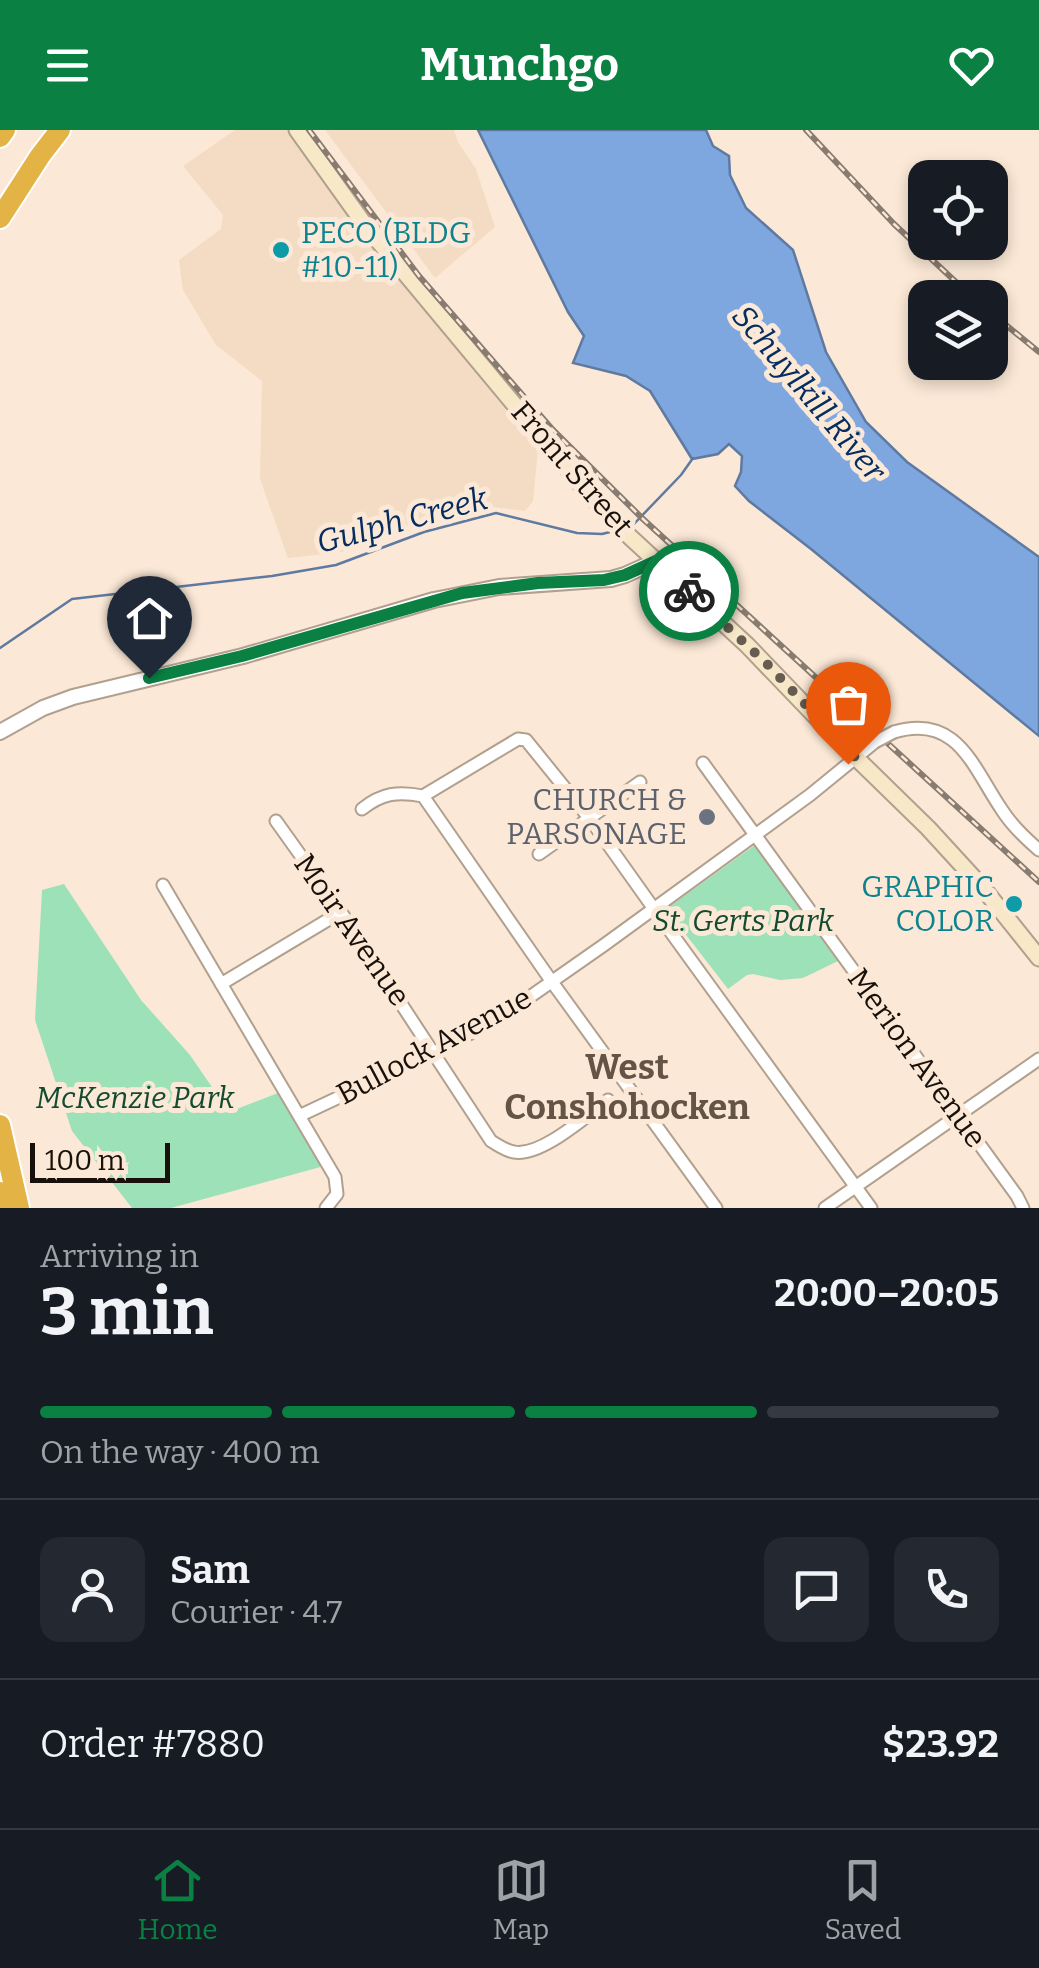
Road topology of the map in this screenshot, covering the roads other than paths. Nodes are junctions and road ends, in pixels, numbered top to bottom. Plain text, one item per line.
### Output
1 (5, 130) edge
2 (60, 130) edge
3 (297, 130) edge
4 (0, 137) edge
5 (0, 218) edge
6 (656, 561) junction
7 (0, 732) edge
8 (856, 758) junction
9 (703, 763) dead end
10 (640, 782) dead end
11 (424, 796) junction
12 (362, 809) dead end
13 (590, 819) junction
14 (276, 820) dead end
15 (756, 835) junction
16 (1039, 850) edge
17 (539, 854) dead end
18 (163, 886) dead end
19 (654, 910) junction
20 (342, 912) junction
21 (1039, 958) edge
22 (552, 982) junction
23 (221, 984) junction
24 (435, 1052) junction
25 (1039, 1059) edge
26 (608, 1100) dead end
27 (958, 1115) junction
28 (299, 1116) junction
29 (0, 1125) edge
30 (856, 1186) junction
31 (0, 1192) edge
32 (3, 1208) edge
33 (19, 1208) edge
34 (326, 1208) edge
35 (716, 1208) edge
36 (825, 1208) edge
37 (871, 1208) edge
38 (1023, 1208) edge

1 - 4 highway
2 - 5 highway
3 - 6 main road, Front Street
6 - 7 street
6 - 8 main road, Front Street
8 - 15 street, Bullock Avenue
8 - 16 street, Bullock Avenue, bridge
8 - 21 main road, Front Street
9 - 15 street, Merion Avenue
10 - 13 street
11 - 12 street
11 - 13 street
11 - 22 street
13 - 17 street
13 - 19 street
14 - 20 street, Moir Avenue
15 - 19 street, Bullock Avenue
15 - 27 street, Merion Avenue
18 - 23 street
19 - 22 street, Bullock Avenue
19 - 30 street
20 - 23 street
20 - 24 street, Moir Avenue
22 - 24 street, Bullock Avenue
22 - 35 street
23 - 28 street
24 - 26 street, Moir Avenue
24 - 28 street, Bullock Avenue
25 - 27 street
27 - 30 street
27 - 38 street, Merion Avenue
28 - 34 street
29 - 33 highway
30 - 36 street
30 - 37 street
31 - 32 highway

